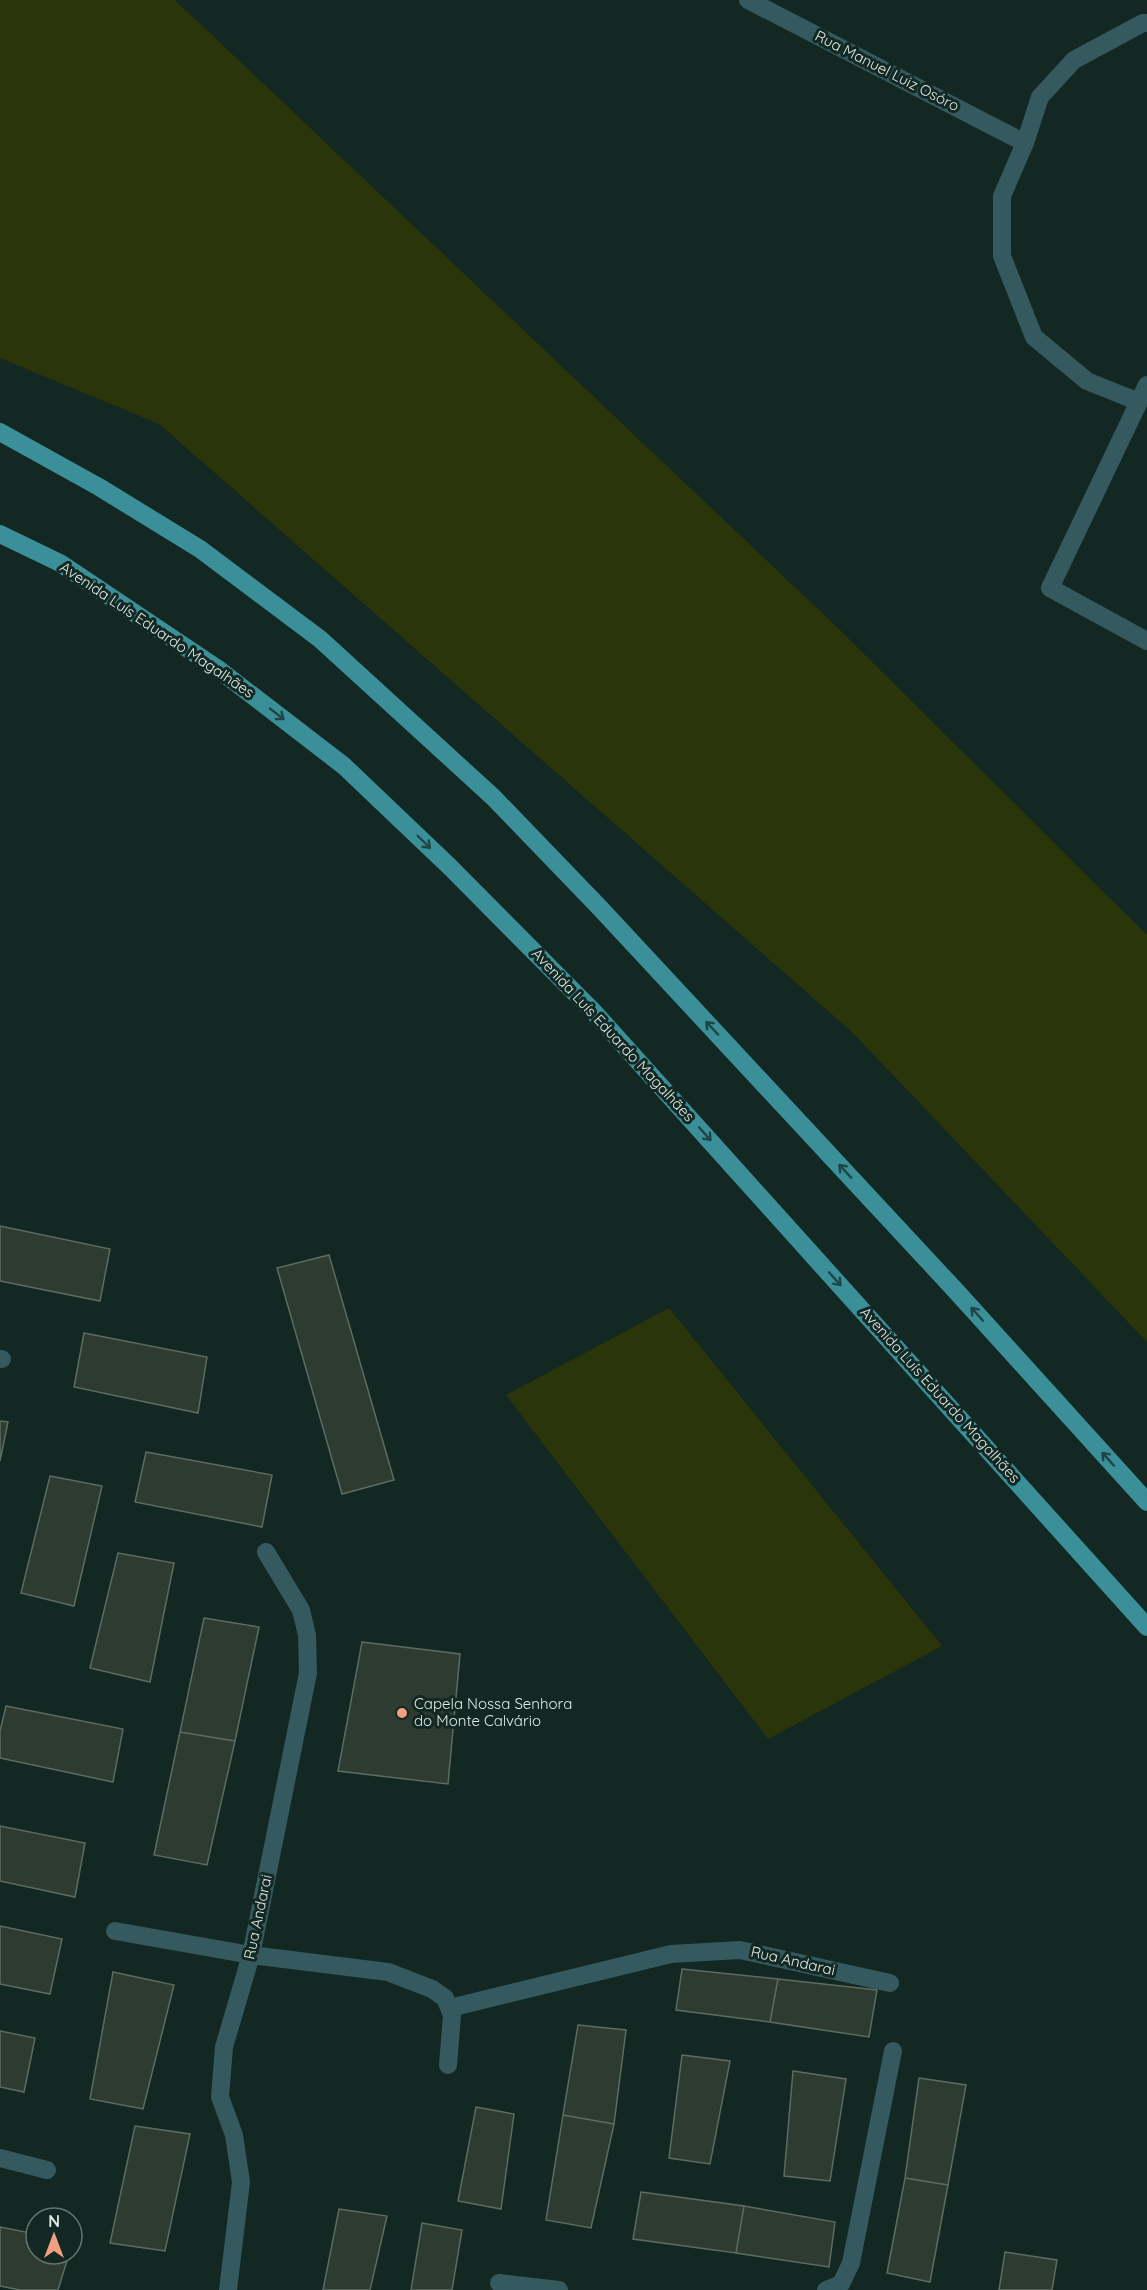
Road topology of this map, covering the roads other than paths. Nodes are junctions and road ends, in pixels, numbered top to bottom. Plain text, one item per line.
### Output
1 (748, 0) edge
2 (1147, 23) edge
3 (1025, 142) junction
4 (1147, 385) edge
5 (1139, 402) junction
6 (0, 432) edge
7 (0, 534) edge
8 (1147, 641) edge
9 (1147, 1502) edge
10 (266, 1552) dead end
11 (1147, 1627) edge
12 (115, 1931) dead end
13 (251, 1955) junction
14 (890, 1983) dead end
15 (450, 2008) junction
16 (893, 2051) dead end
17 (448, 2065) dead end
18 (0, 2158) edge
19 (46, 2170) dead end
20 (499, 2283) dead end
21 (228, 2290) edge
22 (559, 2290) edge
23 (826, 2290) edge

1 - 3 street, Rua Manuel Luiz Osóro
2 - 3 street
3 - 5 street
4 - 5 street
5 - 8 street
9 -> 6 main road
7 -> 11 main road, Avenida Luís Eduardo Magalhães
10 - 13 street, Rua Andarai
12 - 13 street
13 - 15 street
13 - 21 street, Rua Andarai
14 - 15 street, Rua Andarai
15 - 17 street
16 - 23 street
18 - 19 street
20 - 22 street

